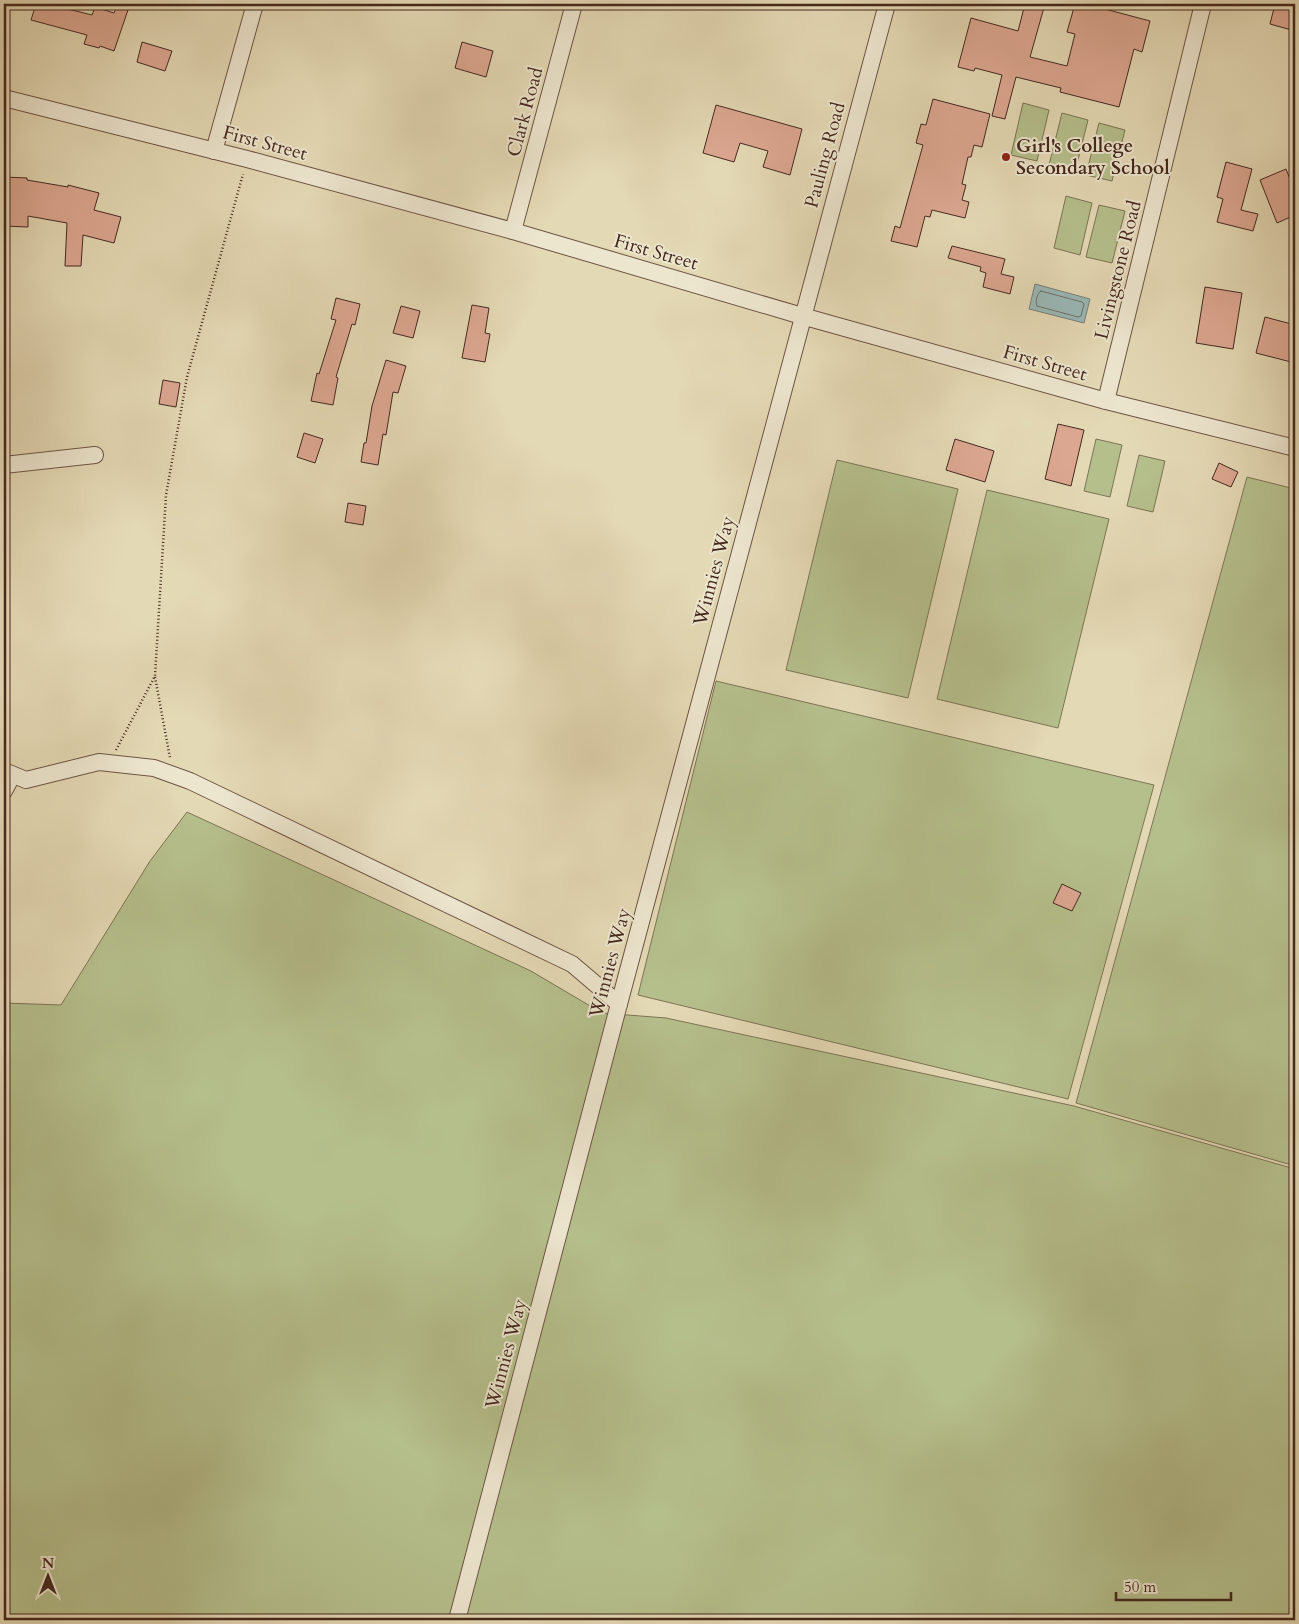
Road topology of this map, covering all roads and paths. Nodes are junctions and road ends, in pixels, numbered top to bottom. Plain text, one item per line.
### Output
1 (254, 4) edge
2 (574, 4) edge
3 (887, 4) edge
4 (1203, 4) edge
5 (4, 98) edge
6 (214, 151) junction
7 (247, 158) junction
8 (513, 231) junction
9 (802, 316) junction
10 (1106, 400) junction
11 (1295, 448) edge
12 (95, 455) dead end
13 (4, 464) edge
14 (155, 676) junction
15 (110, 763) junction
16 (8, 774) edge
17 (173, 774) junction
18 (4, 791) edge
19 (619, 1004) junction
20 (457, 1620) edge

1 - 6 street
2 - 8 street, Clark Road
3 - 9 street, Pauling Road
4 - 10 street, Livingstone Road
5 - 6 street, First Street
6 - 7 street, First Street
7 - 8 street, First Street
7 - 14 path
8 - 9 street, First Street
9 - 10 street, First Street
9 - 19 street, Winnies Way
10 - 11 street, First Street
12 - 13 street
14 - 15 path
14 - 17 path
15 - 16 street
15 - 17 street
16 - 18 street
17 - 19 street
19 - 20 street, Winnies Way

